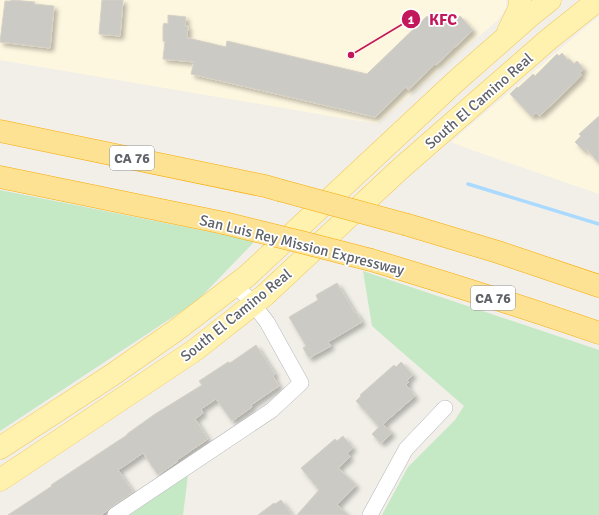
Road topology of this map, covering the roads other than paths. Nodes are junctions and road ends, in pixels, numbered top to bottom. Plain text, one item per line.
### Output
1 (520, 0) edge
2 (550, 0) edge
3 (598, 0) edge
4 (506, 37) junction
5 (0, 130) edge
6 (0, 177) edge
7 (236, 285) junction
8 (599, 286) edge
9 (254, 304) junction
10 (599, 333) edge
11 (445, 408) dead end
12 (0, 448) edge
13 (0, 480) edge
14 (115, 515) edge
15 (370, 515) edge

1 - 4 main road
2 - 4 main road, South El Camino Real
3 - 9 main road, South El Camino Real
4 - 7 main road, South El Camino Real
5 - 8 highway, CA 76, bridge
6 - 10 highway, San Luis Rey Mission Expressway / CA 76, bridge
7 - 9 street
7 - 12 main road, South El Camino Real
9 - 13 main road, South El Camino Real
9 - 14 street
11 - 15 street

